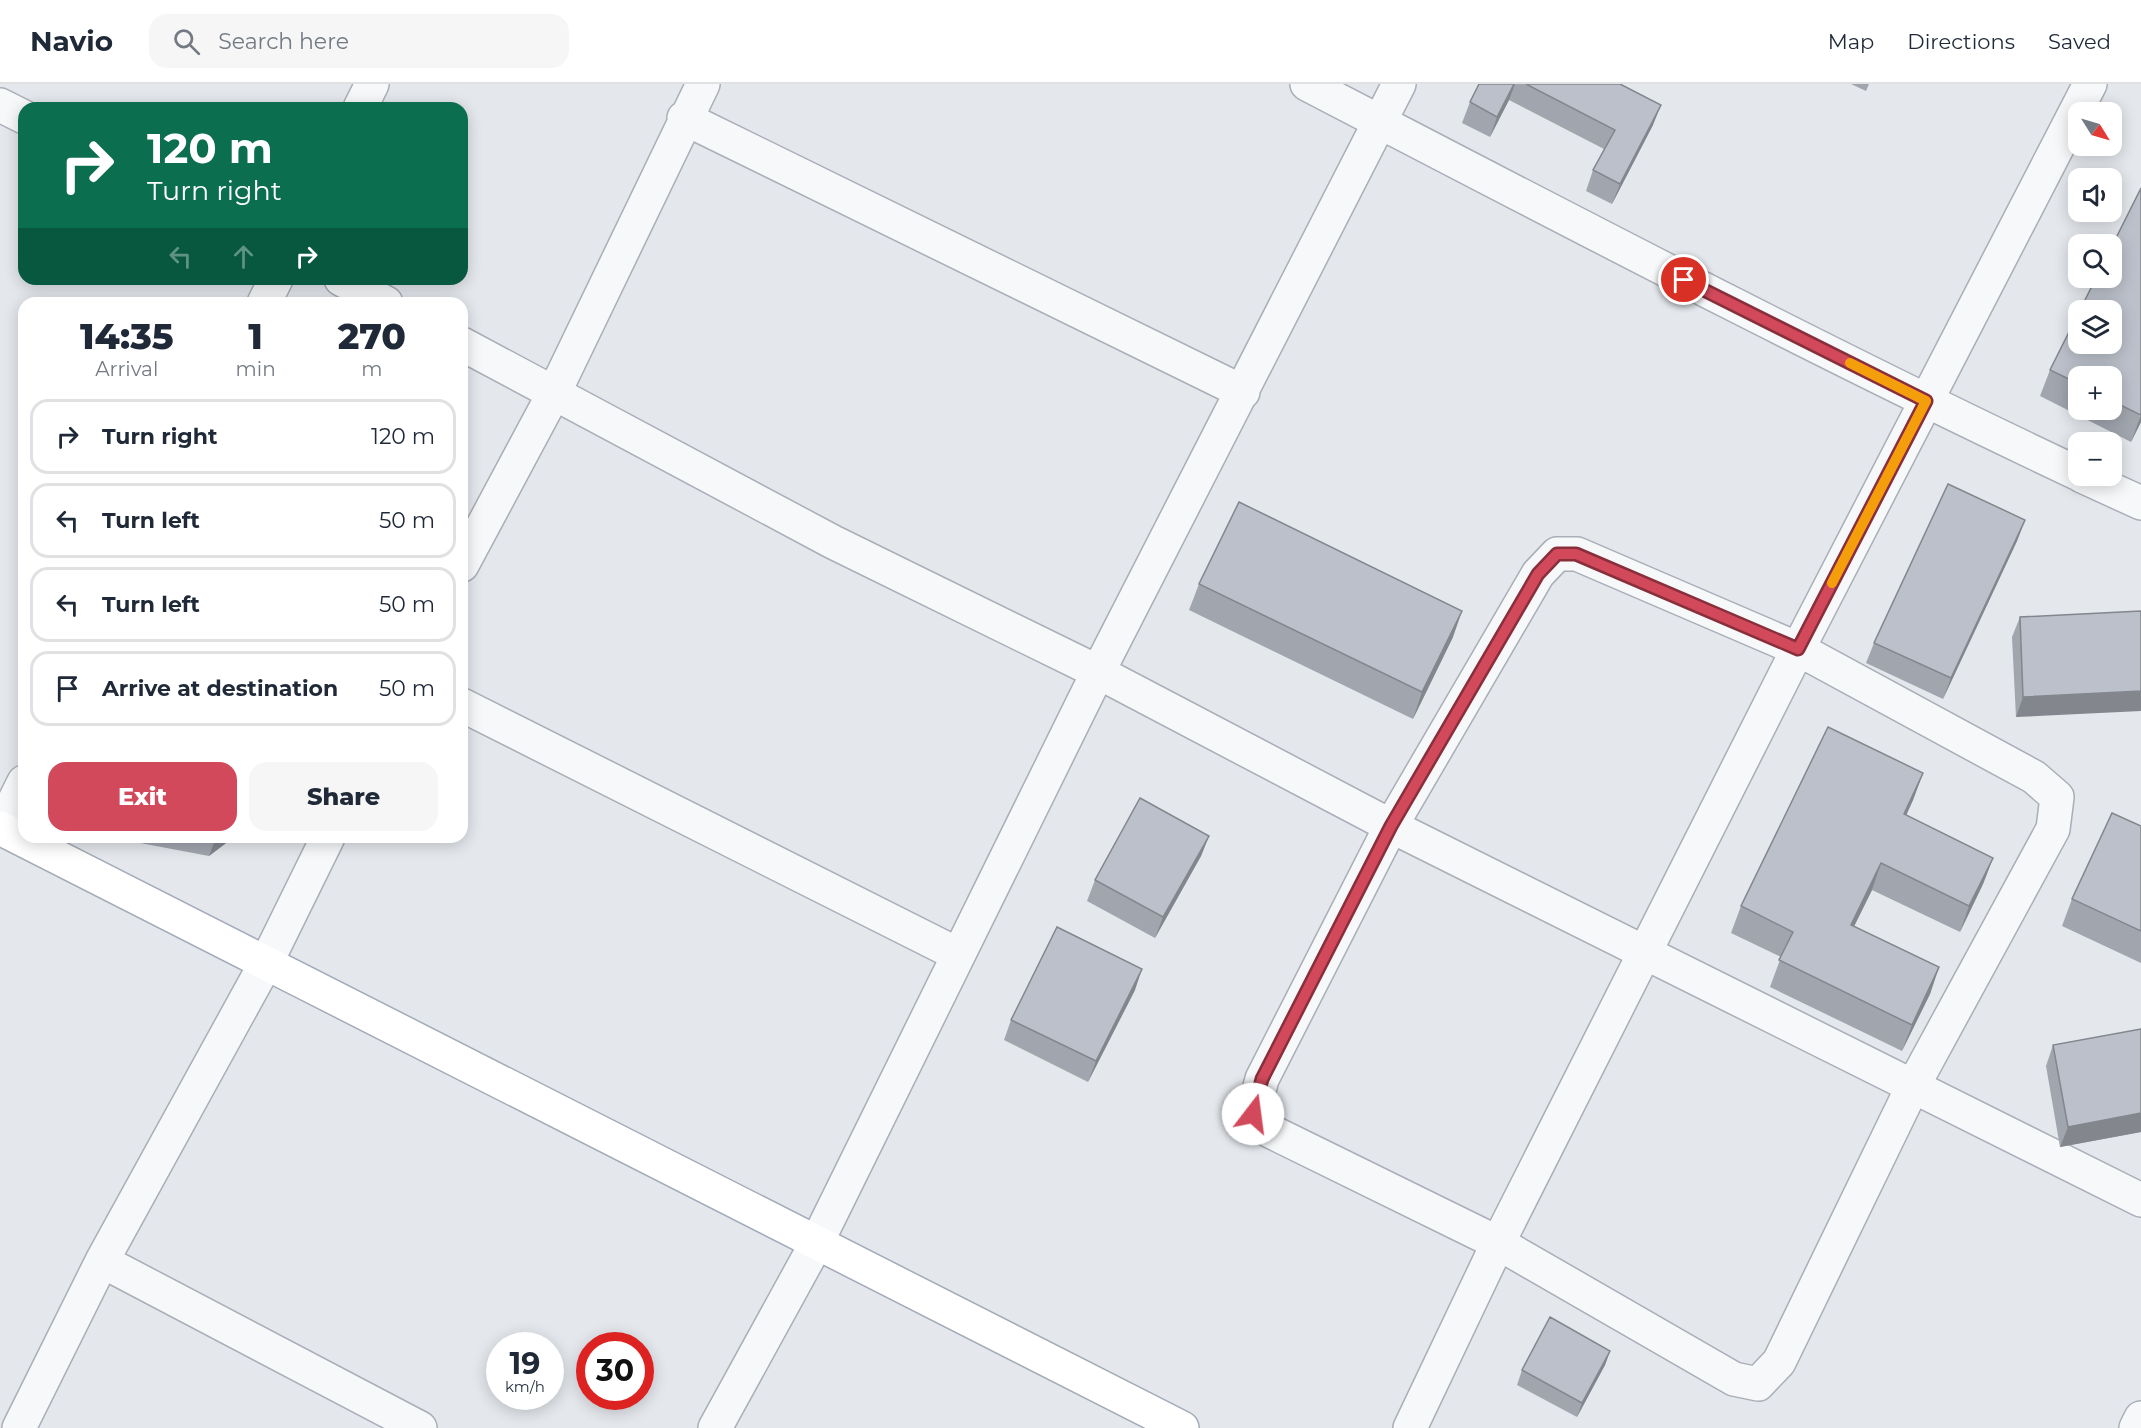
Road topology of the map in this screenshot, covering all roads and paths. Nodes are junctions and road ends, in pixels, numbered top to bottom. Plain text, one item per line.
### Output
1 (372, 84) edge
2 (703, 84) edge
3 (1307, 84) edge
4 (1399, 84) edge
5 (2090, 84) edge
6 (363, 102) edge
7 (0, 105) edge
8 (18, 114) edge
9 (684, 118) junction
10 (1381, 122) junction
11 (352, 285) edge
12 (375, 297) edge
13 (468, 347) edge
14 (1243, 392) junction
15 (554, 393) junction
16 (1926, 401) junction
17 (2068, 469) edge
18 (2103, 486) edge
19 (2141, 504) edge
20 (468, 555) edge
21 (1798, 649) junction
22 (1098, 672) junction
23 (468, 708) edge
24 (18, 794) edge
25 (1391, 826) junction
26 (0, 828) edge
27 (18, 837) edge
28 (30, 843) edge
29 (325, 843) edge
30 (957, 954) junction
31 (1644, 954) junction
32 (267, 962) junction
33 (1912, 1088) junction
34 (2141, 1200) edge
35 (1498, 1243) junction
36 (816, 1244) junction
37 (102, 1261) junction
38 (2141, 1418) edge
39 (19, 1428) edge
40 (420, 1428) edge
41 (715, 1428) edge
42 (1182, 1428) edge
43 (1410, 1428) edge
44 (2136, 1428) edge

1 - 6 street
2 - 9 street
3 - 10 street
4 - 10 street
5 - 16 street
7 - 8 street
9 - 14 street
9 - 15 street
10 - 14 street
10 - 16 street
11 - 12 street
13 - 15 street
14 - 22 street
15 - 20 street
15 - 22 street
16 - 17 street
16 - 21 street
18 - 19 street
21 - 25 street
21 - 31 street
21 - 33 street
22 - 25 street
22 - 30 street
23 - 30 street
24 - 26 street
25 - 31 street
25 - 35 street
26 - 27 main road
28 - 32 main road
29 - 32 street
30 - 36 street
31 - 33 street
31 - 35 street
32 - 36 main road
32 - 37 street
33 - 34 street
33 - 35 street
35 - 43 street
36 - 41 street
36 - 42 main road
37 - 39 street
37 - 40 street
38 - 44 street

